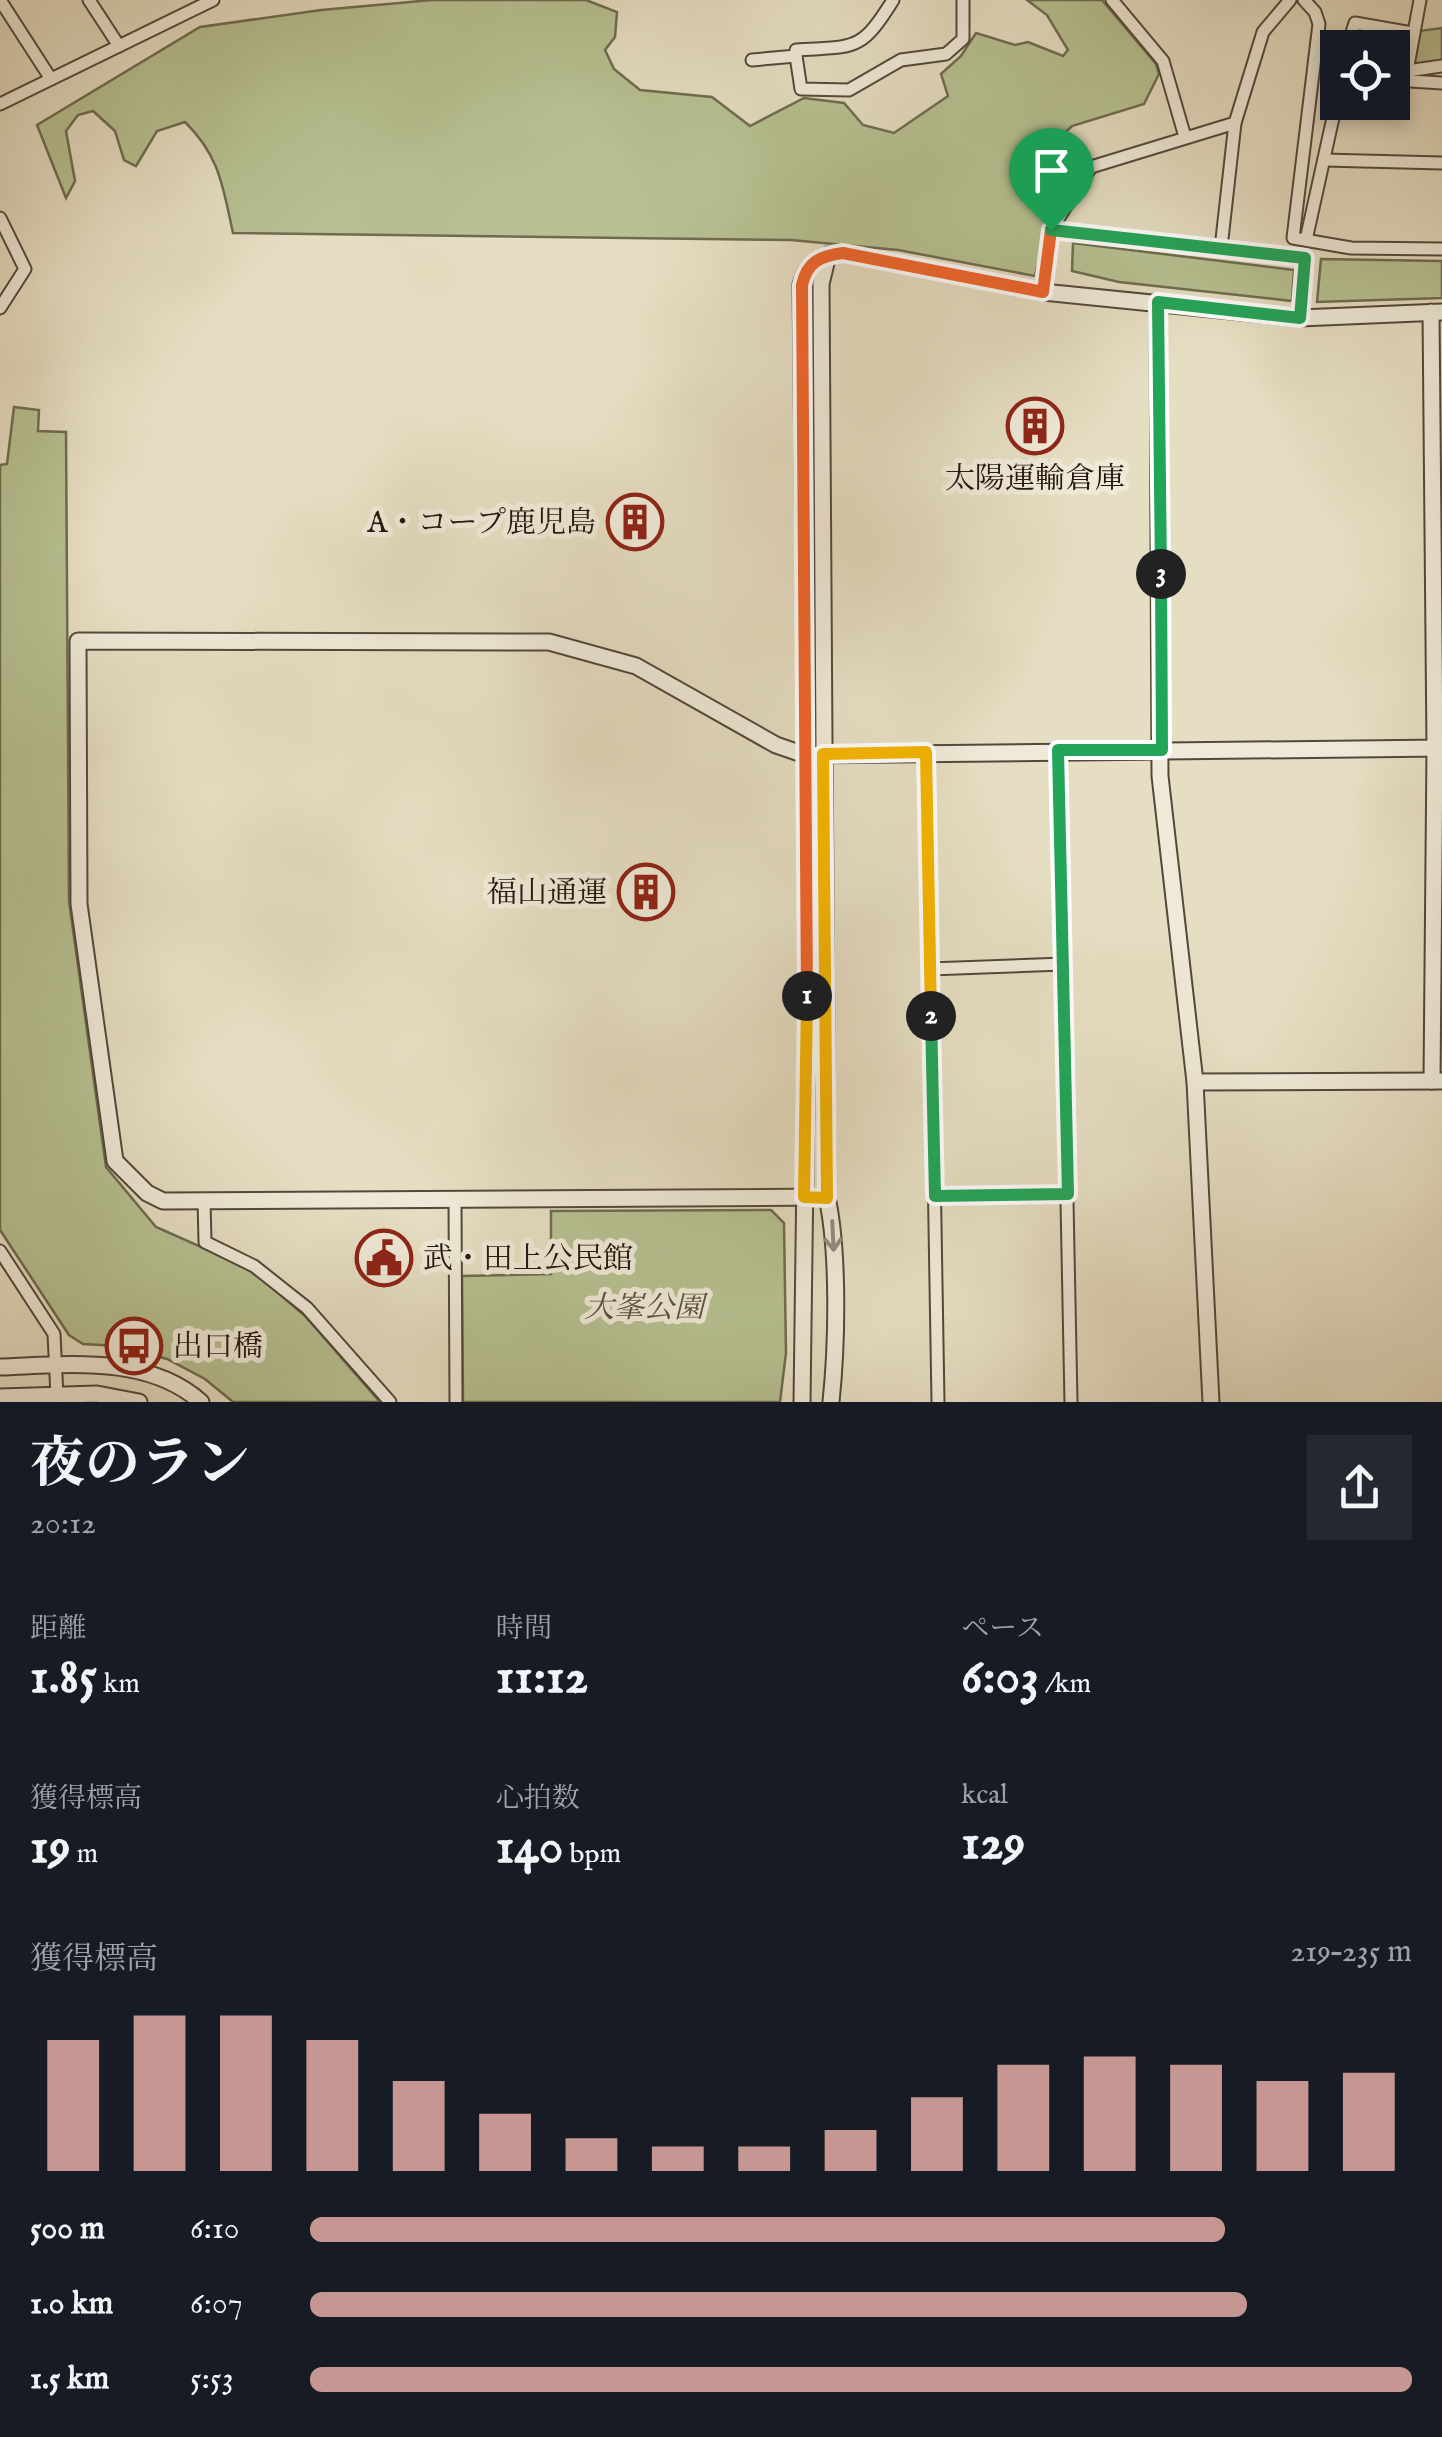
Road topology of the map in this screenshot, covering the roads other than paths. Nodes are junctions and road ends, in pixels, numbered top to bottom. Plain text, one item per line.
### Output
1 (0, 0) edge
2 (89, 0) edge
3 (213, 0) edge
4 (893, 0) edge
5 (963, 0) edge
6 (1112, 0) edge
7 (1290, 0) edge
8 (1304, 0) edge
9 (1420, 0) edge
10 (186, 6) edge
11 (1353, 30) edge
12 (1396, 30) edge
13 (1412, 33) joint
14 (118, 46) junction
15 (1410, 49) edge
16 (796, 56) junction
17 (752, 60) dead end
18 (1442, 66) edge
19 (1410, 71) edge
20 (51, 79) junction
21 (1410, 80) edge
22 (1442, 84) edge
23 (0, 104) edge
24 (1333, 120) edge
25 (1235, 122) junction
26 (1185, 136) junction
27 (1324, 160) junction
28 (1442, 163) edge
29 (0, 218) edge
30 (1051, 230) junction
31 (1306, 240) junction
32 (1221, 248) junction
33 (1442, 248) edge
34 (828, 255) junction
35 (1043, 292) junction
36 (1158, 302) junction
37 (0, 308) edge
38 (1436, 312) edge
39 (1300, 318) junction
40 (1438, 748) edge
41 (1058, 750) junction
42 (1162, 750) junction
43 (926, 752) junction
44 (823, 754) junction
45 (805, 755) junction
46 (1064, 964) junction
47 (930, 969) junction
48 (1437, 1081) edge
49 (1195, 1082) junction
50 (1068, 1194) junction
51 (935, 1196) junction
52 (804, 1197) junction
53 (455, 1198) junction
54 (827, 1198) junction
55 (204, 1200) junction
56 (0, 1251) edge
57 (56, 1366) junction
58 (0, 1367) edge
59 (57, 1396) junction
60 (0, 1398) edge
61 (139, 1402) edge
62 (200, 1402) edge
63 (390, 1402) edge
64 (456, 1402) edge
65 (802, 1402) edge
66 (831, 1402) edge
67 (938, 1402) edge
68 (1070, 1402) edge
69 (1211, 1402) edge

1 - 20 street
2 - 14 street
3 - 10 street
4 - 16 street
5 - 16 street
6 - 26 street
7 - 25 street
8 - 31 street
9 - 13 street
10 - 14 street
11 - 12 street
13 - 15 street
14 - 20 street
16 - 17 street
18 - 19 street
20 - 23 street
21 - 22 street
24 - 27 street
25 - 26 street
25 - 32 street
26 - 30 street
27 - 28 street
27 - 31 street
29 - 37 street
30 - 32 street
30 - 35 street
31 - 33 street
32 - 39 street
34 - 35 street
34 - 44 street
34 - 45 street
35 - 36 street
36 - 39 street
36 - 42 street
38 - 39 street
38 - 40 street
40 - 42 street
40 - 48 street
41 - 42 street
41 - 43 street
41 - 46 street
42 - 49 street
43 - 44 street
43 - 47 street
44 - 45 street
44 - 54 street
45 - 52 street
45 - 55 street
46 - 47 street
46 - 50 street
47 - 51 street
48 - 49 street
49 - 69 street
50 - 51 street
50 - 68 street
51 - 67 street
52 - 53 street
52 - 54 street
52 - 65 street
53 - 55 street
53 - 64 street
54 -> 66 street
55 - 63 street
56 - 57 street
57 - 58 street
57 - 59 street
57 - 62 street
59 - 60 street
59 - 61 street

